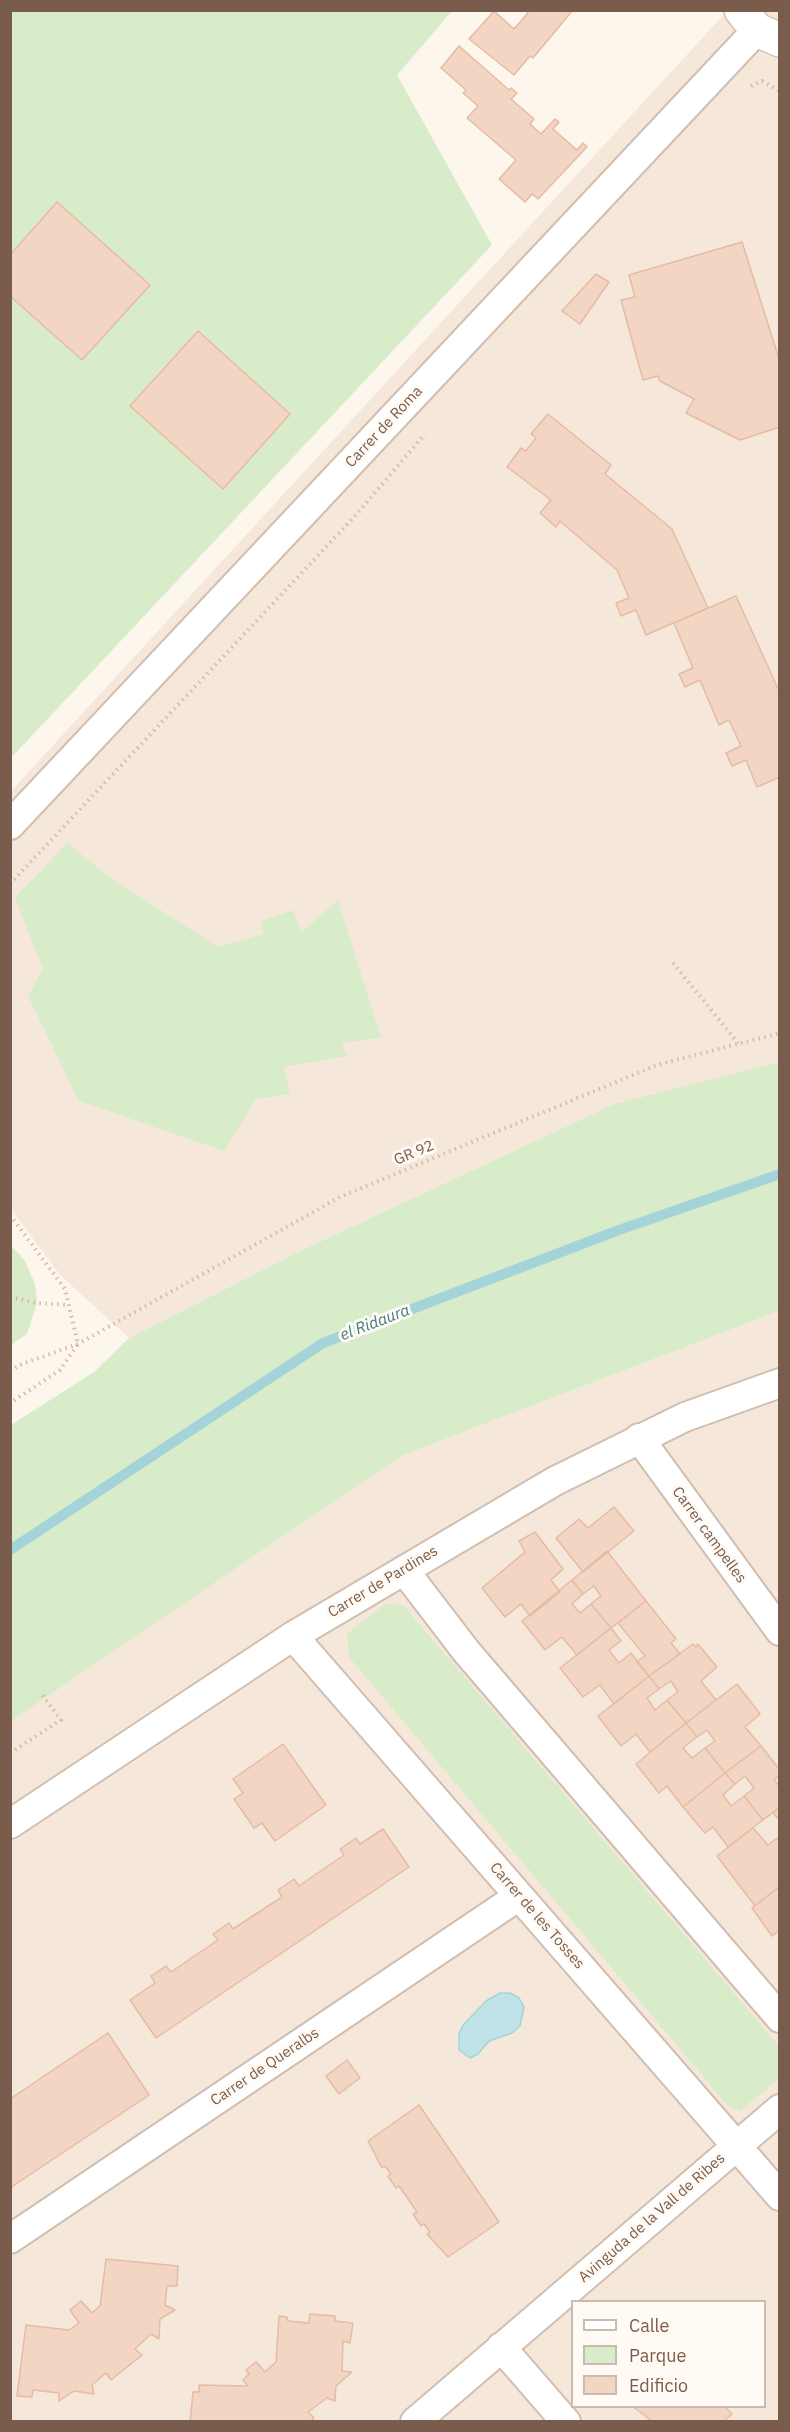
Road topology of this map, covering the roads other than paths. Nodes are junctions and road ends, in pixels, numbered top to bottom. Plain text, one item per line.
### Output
1 (767, 33) edge
2 (10, 825) edge
3 (780, 1383) edge
4 (639, 1438) junction
5 (404, 1570) junction
6 (780, 1631) edge
7 (293, 1636) junction
8 (10, 1824) edge
9 (519, 1896) junction
10 (780, 2018) edge
11 (780, 2109) edge
12 (737, 2145) junction
13 (780, 2196) edge
14 (10, 2239) edge
15 (501, 2347) junction
16 (415, 2421) edge
17 (566, 2421) edge

1 - 2 street, Carrer de Roma
3 - 4 street, Carrer de Pardines
4 - 5 street, Carrer de Pardines
4 - 6 street, Carrer campelles
5 - 7 street, Carrer de Pardines
5 - 10 street
7 - 8 street, Carrer de Pardines
7 - 9 street, Carrer de les Tosses
9 - 12 street, Carrer de les Tosses
9 - 14 street, Carrer de Queralbs
11 - 12 street, Avinguda de la Vall de Ribes
12 - 13 street, Carrer de les Tosses
12 - 15 street, Avinguda de la Vall de Ribes
15 - 16 street, Avinguda de la Vall de Ribes
15 - 17 street

